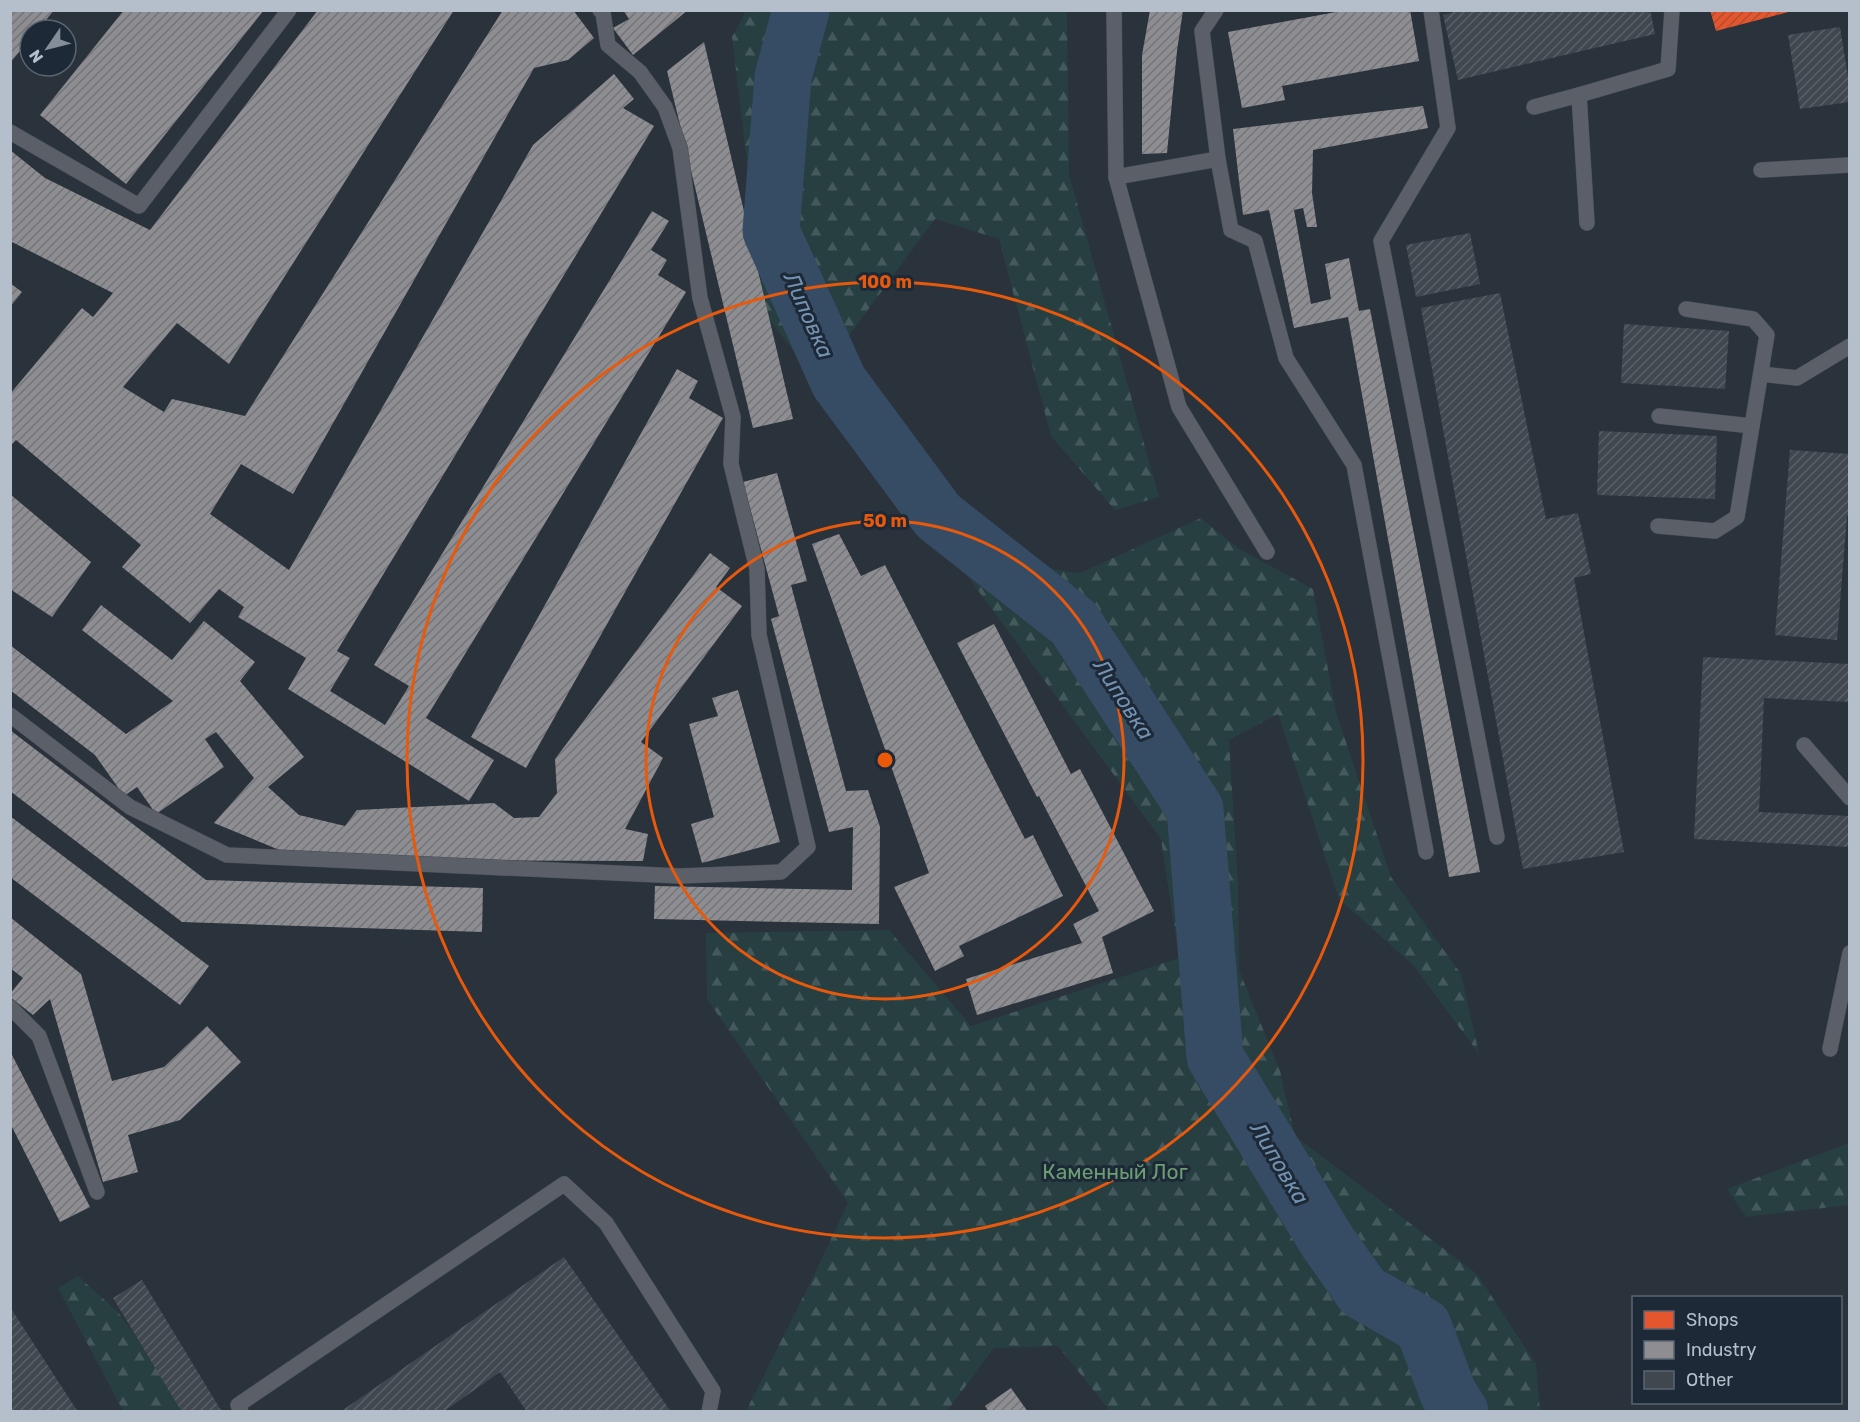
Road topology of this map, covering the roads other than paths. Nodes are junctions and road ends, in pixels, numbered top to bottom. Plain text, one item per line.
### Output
1 (289, 10) edge
2 (600, 10) edge
3 (1114, 10) edge
4 (1215, 10) edge
5 (1431, 10) edge
6 (1672, 10) edge
7 (1579, 94) junction
8 (1534, 107) dead end
9 (10, 132) edge
10 (1218, 159) junction
11 (1850, 165) edge
12 (1761, 170) dead end
13 (1116, 177) junction
14 (1587, 223) dead end
15 (1686, 309) dead end
16 (1850, 346) edge
17 (1761, 374) junction
18 (1659, 416) dead end
19 (1752, 426) junction
20 (1658, 526) dead end
21 (1267, 552) dead end
22 (10, 715) edge
23 (1804, 745) dead end
24 (1850, 798) edge
25 (1497, 837) dead end
26 (1426, 852) dead end
27 (1850, 953) edge
28 (10, 1007) edge
29 (1830, 1049) dead end
30 (97, 1192) dead end
31 (241, 1412) edge
32 (709, 1412) edge

1 - 9 lane
2 - 22 lane
3 - 13 lane
4 - 10 lane
5 - 25 lane
6 - 7 lane
7 - 8 lane
7 - 14 lane
10 - 13 lane
10 - 26 lane
11 - 12 lane
13 - 21 lane
15 - 17 lane
16 - 17 lane
17 - 19 lane
18 - 19 lane
19 - 20 lane
23 - 24 lane
27 - 29 lane
28 - 30 lane
31 - 32 lane

